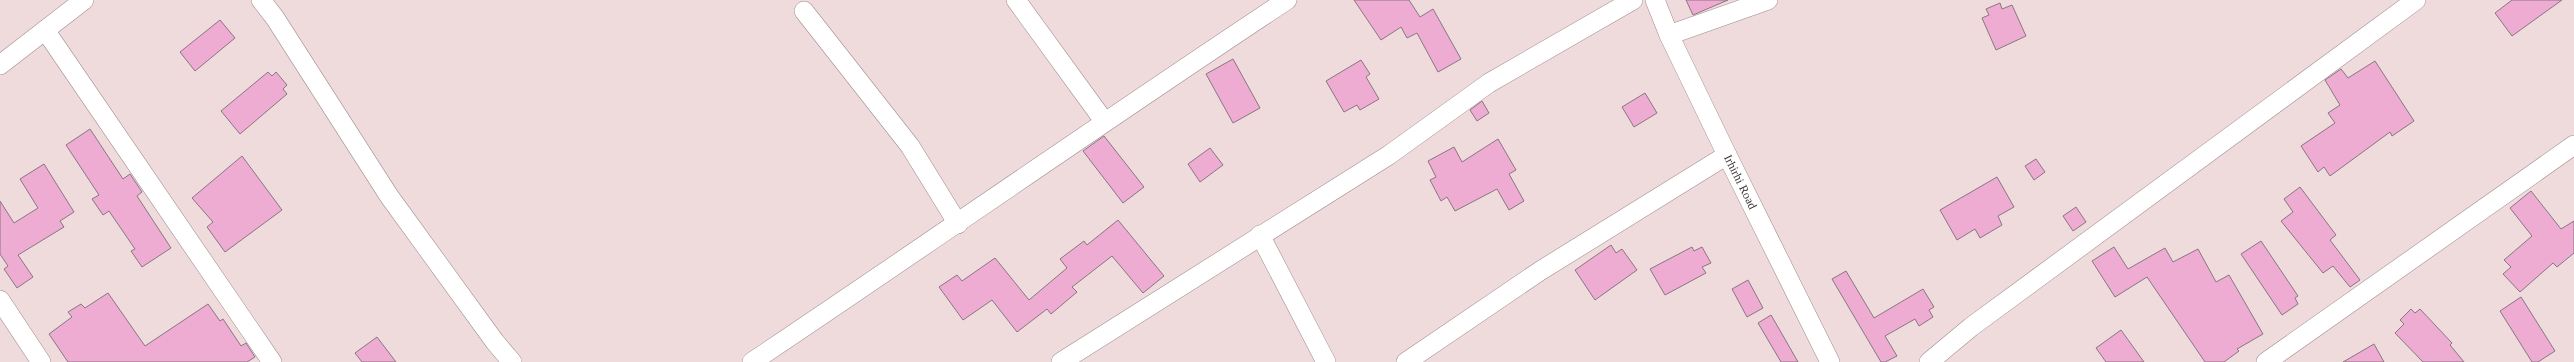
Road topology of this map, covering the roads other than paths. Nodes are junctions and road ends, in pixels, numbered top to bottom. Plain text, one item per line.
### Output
1 (84, 0) edge
2 (260, 0) edge
3 (1016, 0) edge
4 (1287, 0) edge
5 (1633, 0) edge
6 (1655, 0) edge
7 (1768, 0) edge
8 (2416, 0) edge
9 (804, 10) dead end
10 (45, 30) junction
11 (1669, 34) junction
12 (0, 65) edge
13 (1104, 121) junction
14 (2574, 145) edge
15 (1727, 155) junction
16 (958, 224) junction
17 (1260, 235) junction
18 (0, 300) edge
19 (41, 362) edge
20 (272, 362) edge
21 (512, 362) edge
22 (752, 362) edge
23 (1061, 362) edge
24 (1326, 362) edge
25 (1406, 362) edge
26 (1830, 362) edge
27 (1929, 362) edge
28 (2266, 362) edge

1 - 10 street
2 - 21 street
3 - 13 street
4 - 13 street
5 - 17 street
6 - 11 street, Irhirhi Road
7 - 11 street
8 - 27 street
9 - 16 street
10 - 12 street
10 - 20 street
11 - 15 street, Irhirhi Road
13 - 16 street
14 - 28 street
15 - 25 street
15 - 26 street, Irhirhi Road
16 - 22 street
17 - 23 street
17 - 24 street
18 - 19 street

